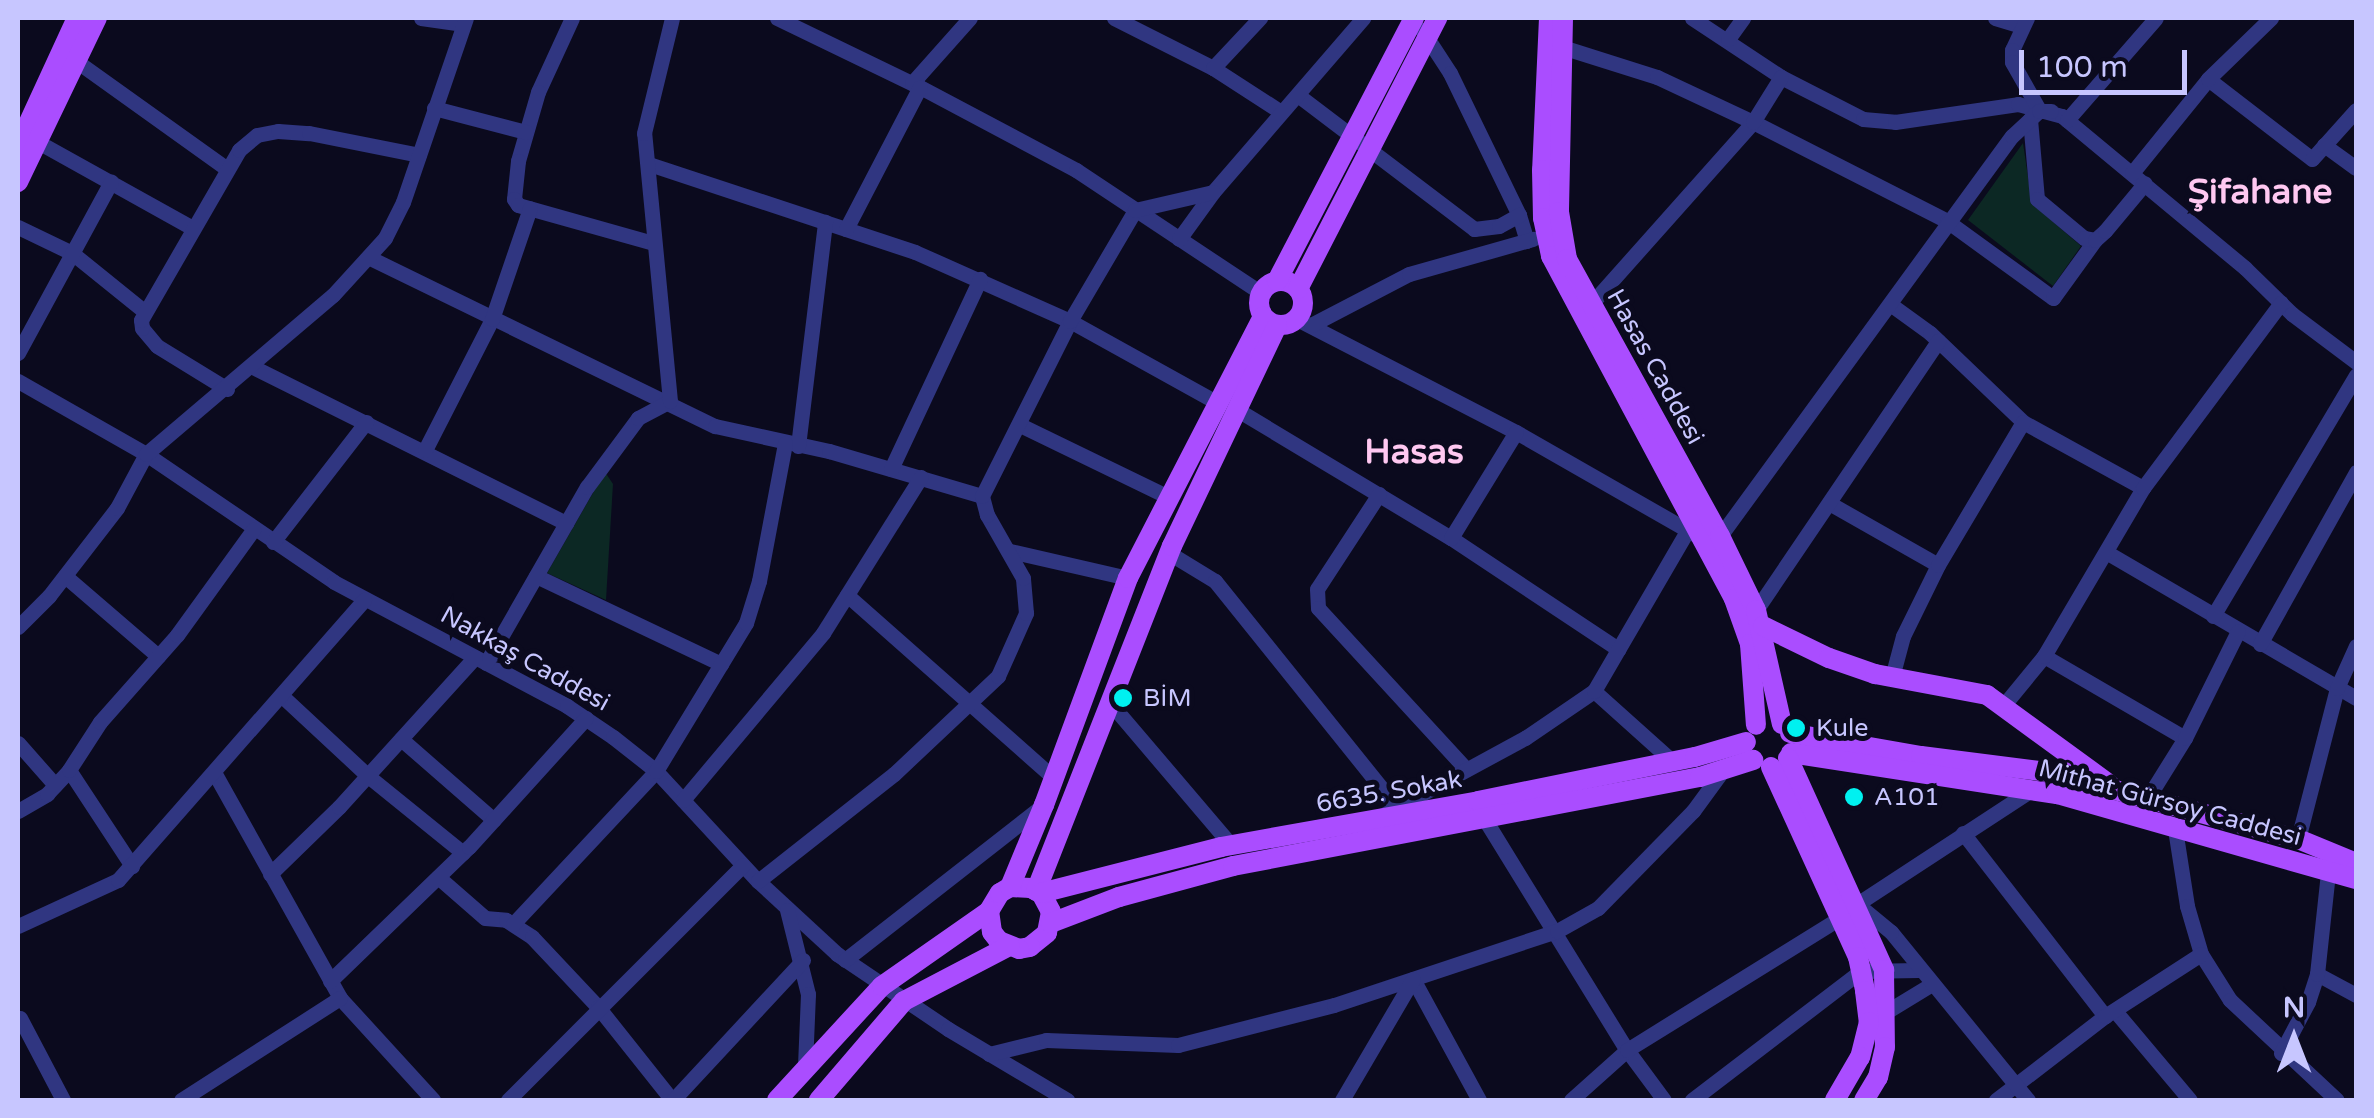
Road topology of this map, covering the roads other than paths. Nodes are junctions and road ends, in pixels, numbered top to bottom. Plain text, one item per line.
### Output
1 (77, 18) edge
2 (98, 18) edge
3 (421, 18) edge
4 (572, 18) edge
5 (672, 18) edge
6 (777, 18) edge
7 (970, 18) edge
8 (1260, 18) edge
9 (1362, 18) edge
10 (1550, 18) edge
11 (1563, 18) edge
12 (1692, 18) edge
13 (1744, 18) edge
14 (1994, 18) edge
15 (2156, 18) edge
16 (2271, 18) edge
17 (1119, 19) edge
18 (464, 20) edge
19 (1420, 22) edge
20 (2024, 22) edge
21 (1728, 39) junction
22 (1562, 48) junction
23 (79, 64) junction
24 (1213, 68) junction
25 (1781, 77) junction
26 (2208, 80) junction
27 (916, 85) junction
28 (1299, 96) junction
29 (434, 108) junction
30 (2356, 110) edge
31 (1281, 112) junction
32 (2040, 113) junction
33 (2067, 120) junction
34 (1753, 122) junction
35 (526, 132) junction
36 (28, 144) edge
37 (1360, 145) junction
38 (2324, 145) junction
39 (419, 155) junction
40 (649, 164) junction
41 (2356, 168) edge
42 (227, 169) junction
43 (2138, 178) junction
44 (18, 182) edge
45 (111, 182) junction
46 (1212, 192) junction
47 (530, 208) junction
48 (1135, 210) junction
49 (1519, 215) junction
50 (1947, 221) junction
51 (825, 222) junction
52 (191, 227) junction
53 (18, 228) edge
54 (846, 229) junction
55 (1536, 238) junction
56 (1179, 239) junction
57 (2094, 240) junction
58 (654, 243) junction
59 (72, 253) junction
60 (368, 257) junction
61 (980, 279) junction
62 (1269, 287) junction
63 (1298, 289) junction
64 (1591, 304) junction
65 (1890, 304) junction
66 (2281, 304) junction
67 (144, 311) junction
68 (492, 319) junction
69 (1070, 320) junction
70 (1287, 322) junction
71 (1938, 341) junction
72 (18, 353) edge
73 (2356, 362) edge
74 (253, 367) junction
75 (2356, 375) edge
76 (18, 380) edge
77 (226, 389) junction
78 (670, 400) junction
79 (1226, 406) junction
80 (366, 422) junction
81 (2023, 422) junction
82 (1020, 426) junction
83 (1516, 432) junction
84 (792, 444) junction
85 (425, 450) junction
86 (146, 454) junction
87 (891, 469) junction
88 (2356, 472) edge
89 (921, 477) junction
90 (2143, 488) junction
91 (1378, 494) junction
92 (982, 496) junction
93 (1168, 497) junction
94 (1829, 503) junction
95 (566, 523) junction
96 (254, 530) junction
97 (1705, 536) junction
98 (1451, 538) junction
99 (273, 542) junction
100 (1010, 551) junction
101 (2106, 552) junction
102 (1169, 553) junction
103 (1938, 565) junction
104 (65, 576) junction
105 (536, 576) junction
106 (1128, 578) junction
107 (847, 595) junction
108 (364, 600) junction
109 (2213, 616) junction
110 (1759, 618) junction
111 (18, 627) edge
112 (2238, 631) junction
113 (2260, 644) junction
114 (2356, 646) edge
115 (1618, 648) junction
116 (158, 656) junction
117 (2044, 656) junction
118 (481, 660) junction
119 (721, 664) junction
120 (1892, 677) junction
121 (2336, 688) junction
122 (1594, 691) junction
123 (282, 696) junction
124 (2356, 698) edge
125 (970, 702) junction
126 (1110, 704) junction
127 (2003, 706) junction
128 (586, 718) junction
129 (2185, 738) junction
130 (401, 739) junction
131 (18, 743) edge
132 (1772, 745) junction
133 (1672, 762) junction
134 (1466, 768) junction
135 (1723, 769) junction
136 (69, 770) junction
137 (656, 771) junction
138 (215, 774) junction
139 (368, 776) junction
140 (1055, 779) junction
141 (55, 784) junction
142 (2031, 790) junction
143 (2123, 794) junction
144 (2147, 799) junction
145 (683, 800) junction
146 (1044, 804) junction
147 (1396, 806) junction
148 (18, 811) edge
149 (1484, 818) junction
150 (494, 820) junction
151 (1376, 820) junction
152 (2175, 830) junction
153 (1963, 833) junction
154 (2298, 839) junction
155 (1230, 845) junction
156 (463, 853) junction
157 (2356, 863) edge
158 (744, 865) junction
159 (132, 866) junction
160 (2328, 872) junction
161 (270, 874) junction
162 (438, 877) junction
163 (2356, 879) edge
164 (758, 881) junction
165 (1010, 888) junction
166 (1038, 892) junction
167 (1857, 904) junction
168 (786, 906) junction
169 (989, 911) junction
170 (1840, 918) junction
171 (1051, 923) junction
172 (513, 924) junction
173 (18, 926) edge
174 (1557, 932) junction
175 (1009, 946) junction
176 (2201, 954) junction
177 (802, 960) junction
178 (845, 960) junction
179 (1884, 970) junction
180 (1918, 970) junction
181 (1861, 971) junction
182 (2317, 974) junction
183 (1413, 979) junction
184 (330, 981) junction
185 (1932, 984) junction
186 (882, 986) junction
187 (2356, 995) edge
188 (340, 998) junction
189 (904, 1001) junction
190 (598, 1008) junction
191 (1886, 1012) junction
192 (2110, 1013) junction
193 (20, 1018) dead end
194 (1627, 1050) junction
195 (2281, 1052) junction
196 (989, 1054) junction
197 (805, 1066) junction
198 (2015, 1084) junction
199 (827, 1098) edge
200 (1056, 1098) edge
201 (62, 1100) edge
202 (181, 1100) edge
203 (433, 1100) edge
204 (508, 1100) edge
205 (672, 1100) edge
206 (778, 1100) edge
207 (1342, 1100) edge
208 (1479, 1100) edge
209 (1571, 1100) edge
210 (1664, 1100) edge
211 (1692, 1100) edge
212 (1835, 1100) edge
213 (1864, 1100) edge
214 (1996, 1100) edge
215 (2028, 1100) edge
216 (2190, 1100) edge
217 (2337, 1100) edge

1 - 36 main road
2 - 23 main road
3 - 18 street
4 - 35 street
5 - 40 street
6 - 27 street
7 - 27 street
8 - 24 street
9 - 28 street
10 - 55 main road, Hasas Caddesi
11 - 22 main road, Hasas Caddesi
12 - 21 street
13 - 21 street
14 - 20 street
15 - 33 street
16 - 26 street
17 - 24 street
18 - 29 street
19 - 37 main road
19 - 49 street
20 - 32 street
21 - 25 street
22 - 34 street
22 - 64 main road, Hasas Caddesi
23 - 36 main road
23 - 42 street
24 - 31 street
25 - 32 street
25 - 34 street
26 - 38 street
26 - 43 street
27 - 48 street
27 - 54 street
28 - 31 street
28 - 37 street
29 - 35 street
29 - 39 street
30 - 38 street
31 - 46 street
32 - 33 street
32 - 50 street
32 - 57 street
33 - 43 street
34 - 50 street
34 - 64 street
35 - 47 street
36 - 44 main road
36 - 45 street
37 - 49 street
37 - 62 main road
37 - 63 main road
38 - 41 street
39 - 42 street
39 - 60 street
40 - 51 street
40 - 58 street
42 - 52 street
43 - 57 street
43 - 66 street
45 - 52 street
45 - 59 street
46 - 48 street
46 - 56 street
47 - 58 street
47 - 68 street
48 - 56 street
48 - 69 street
49 - 55 street
50 - 57 street
50 - 65 street
51 - 54 street
51 - 84 street
52 - 67 street
53 - 59 street
54 - 61 street
55 - 70 street
55 - 97 main road, Hasas Caddesi
56 - 62 street
58 - 78 street
59 - 67 street
59 - 72 street
60 - 68 street
60 - 74 street
61 - 69 street
61 - 87 street
62 - 63 main road
62 - 70 main road
63 - 70 main road
64 - 97 main road, Hasas Caddesi
65 - 71 street
65 - 97 street
66 - 73 street
66 - 90 street
67 - 77 street
68 - 78 street
68 - 85 street
69 - 79 street
69 - 82 street
70 - 79 main road
70 - 83 street
71 - 81 street
71 - 94 street
74 - 77 street
74 - 80 street
75 - 109 street
76 - 86 street, Nakkaş Caddesi
77 - 86 street
78 - 84 street
78 - 95 street
79 - 91 street
79 - 93 main road
79 - 102 main road
80 - 85 street
80 - 99 street
81 - 90 street
81 - 103 street
82 - 92 street
82 - 93 street
83 - 97 street
83 - 98 street
84 - 87 street
84 - 119 street
85 - 95 street
86 - 96 street, Nakkaş Caddesi
86 - 104 street
87 - 89 street
88 - 113 street
89 - 92 street
89 - 107 street
90 - 101 street
91 - 98 street
91 - 134 street
92 - 100 street
93 - 106 main road
94 - 103 street
94 - 110 street
95 - 105 street
96 - 99 street, Nakkaş Caddesi
96 - 116 street
97 - 110 main road, Hasas Caddesi
97 - 115 street
97 - 132 main road, Hasas Caddesi
98 - 115 street
99 - 108 street, Nakkaş Caddesi
100 - 106 street
100 - 125 street
101 - 109 street
101 - 117 street
102 - 126 main road
102 - 147 street
103 - 120 street
104 - 111 street
104 - 116 street
105 - 118 street
105 - 119 street
106 - 140 main road
107 - 125 street
107 - 145 street
108 - 118 street, Nakkaş Caddesi
108 - 123 street
109 - 112 street
110 - 120 main road, Mithat Gürsoy Caddesi
110 - 132 main road, Hasas Caddesi
112 - 113 street
112 - 129 street
113 - 121 street
114 - 121 street
115 - 122 street
116 - 136 street
117 - 127 street
117 - 129 street
118 - 128 street, Nakkaş Caddesi
118 - 130 street
119 - 137 street
120 - 127 main road, Mithat Gürsoy Caddesi
121 - 124 street
121 - 154 street
122 - 133 street
122 - 134 street
123 - 138 street
123 - 139 street
125 - 140 street
125 - 164 street
126 - 155 street
126 - 166 main road
127 - 143 main road, Mithat Gürsoy Caddesi
128 - 137 street, Nakkaş Caddesi
128 - 150 street
129 - 144 street
130 - 139 street
130 - 150 street
131 - 141 street
132 - 133 main road, 6635. Sokak
132 - 135 main road, 6635. Sokak
132 - 142 main road, Mithat Gürsoy Caddesi
132 - 143 main road, Mithat Gürsoy Caddesi
132 - 167 main road
132 - 170 main road
133 - 151 main road, 6635. Sokak
134 - 147 street
135 - 149 main road, 6635. Sokak
135 - 174 street
136 - 141 street
136 - 159 street
137 - 145 street, Nakkaş Caddesi
137 - 172 street
138 - 159 street
138 - 161 street
139 - 156 street
139 - 161 street
140 - 146 main road
141 - 148 street
142 - 152 main road, Mithat Gürsoy Caddesi
142 - 153 street
143 - 144 main road, Mithat Gürsoy Caddesi
144 - 154 main road, Mithat Gürsoy Caddesi
145 - 158 street, Nakkaş Caddesi
146 - 165 main road
146 - 178 street
147 - 151 street
149 - 171 main road, 6635. Sokak
149 - 174 street
150 - 156 street
151 - 155 main road, 6635. Sokak
152 - 160 main road, Mithat Gürsoy Caddesi
152 - 176 street
153 - 167 street
153 - 192 street
154 - 157 main road, Mithat Gürsoy Caddesi
155 - 166 main road, 6635. Sokak
156 - 162 street
158 - 164 street, Nakkaş Caddesi
158 - 190 street
159 - 173 street
160 - 163 main road, Mithat Gürsoy Caddesi
160 - 182 street
161 - 184 street
162 - 172 street
162 - 184 street
164 - 168 street, Nakkaş Caddesi
165 - 166 main road
165 - 169 main road
166 - 171 main road
167 - 179 main road
167 - 180 street
168 - 177 street
168 - 178 street, Nakkaş Caddesi
169 - 175 main road
169 - 186 main road
170 - 181 main road
170 - 194 street
171 - 175 main road
172 - 190 street
174 - 183 street
174 - 194 street
175 - 189 main road
176 - 192 street
176 - 195 street
177 - 197 street
177 - 205 street
178 - 186 street, Nakkaş Caddesi
179 - 180 street
179 - 181 street
179 - 191 main road
180 - 185 street
181 - 211 street
181 - 212 main road
182 - 187 street
182 - 195 street
183 - 196 street
183 - 207 street
183 - 208 street
184 - 188 street
185 - 191 street
185 - 198 street
186 - 189 street, Nakkaş Caddesi
186 - 197 main road
188 - 202 street
188 - 203 street
189 - 196 street, Nakkaş Caddesi
189 - 199 main road
190 - 204 street
190 - 205 street
191 - 213 main road
192 - 198 street
192 - 216 street
193 - 201 street
194 - 209 street
194 - 210 street
195 - 217 street
196 - 200 street, Nakkaş Caddesi
197 - 206 main road
198 - 214 street
198 - 215 street

